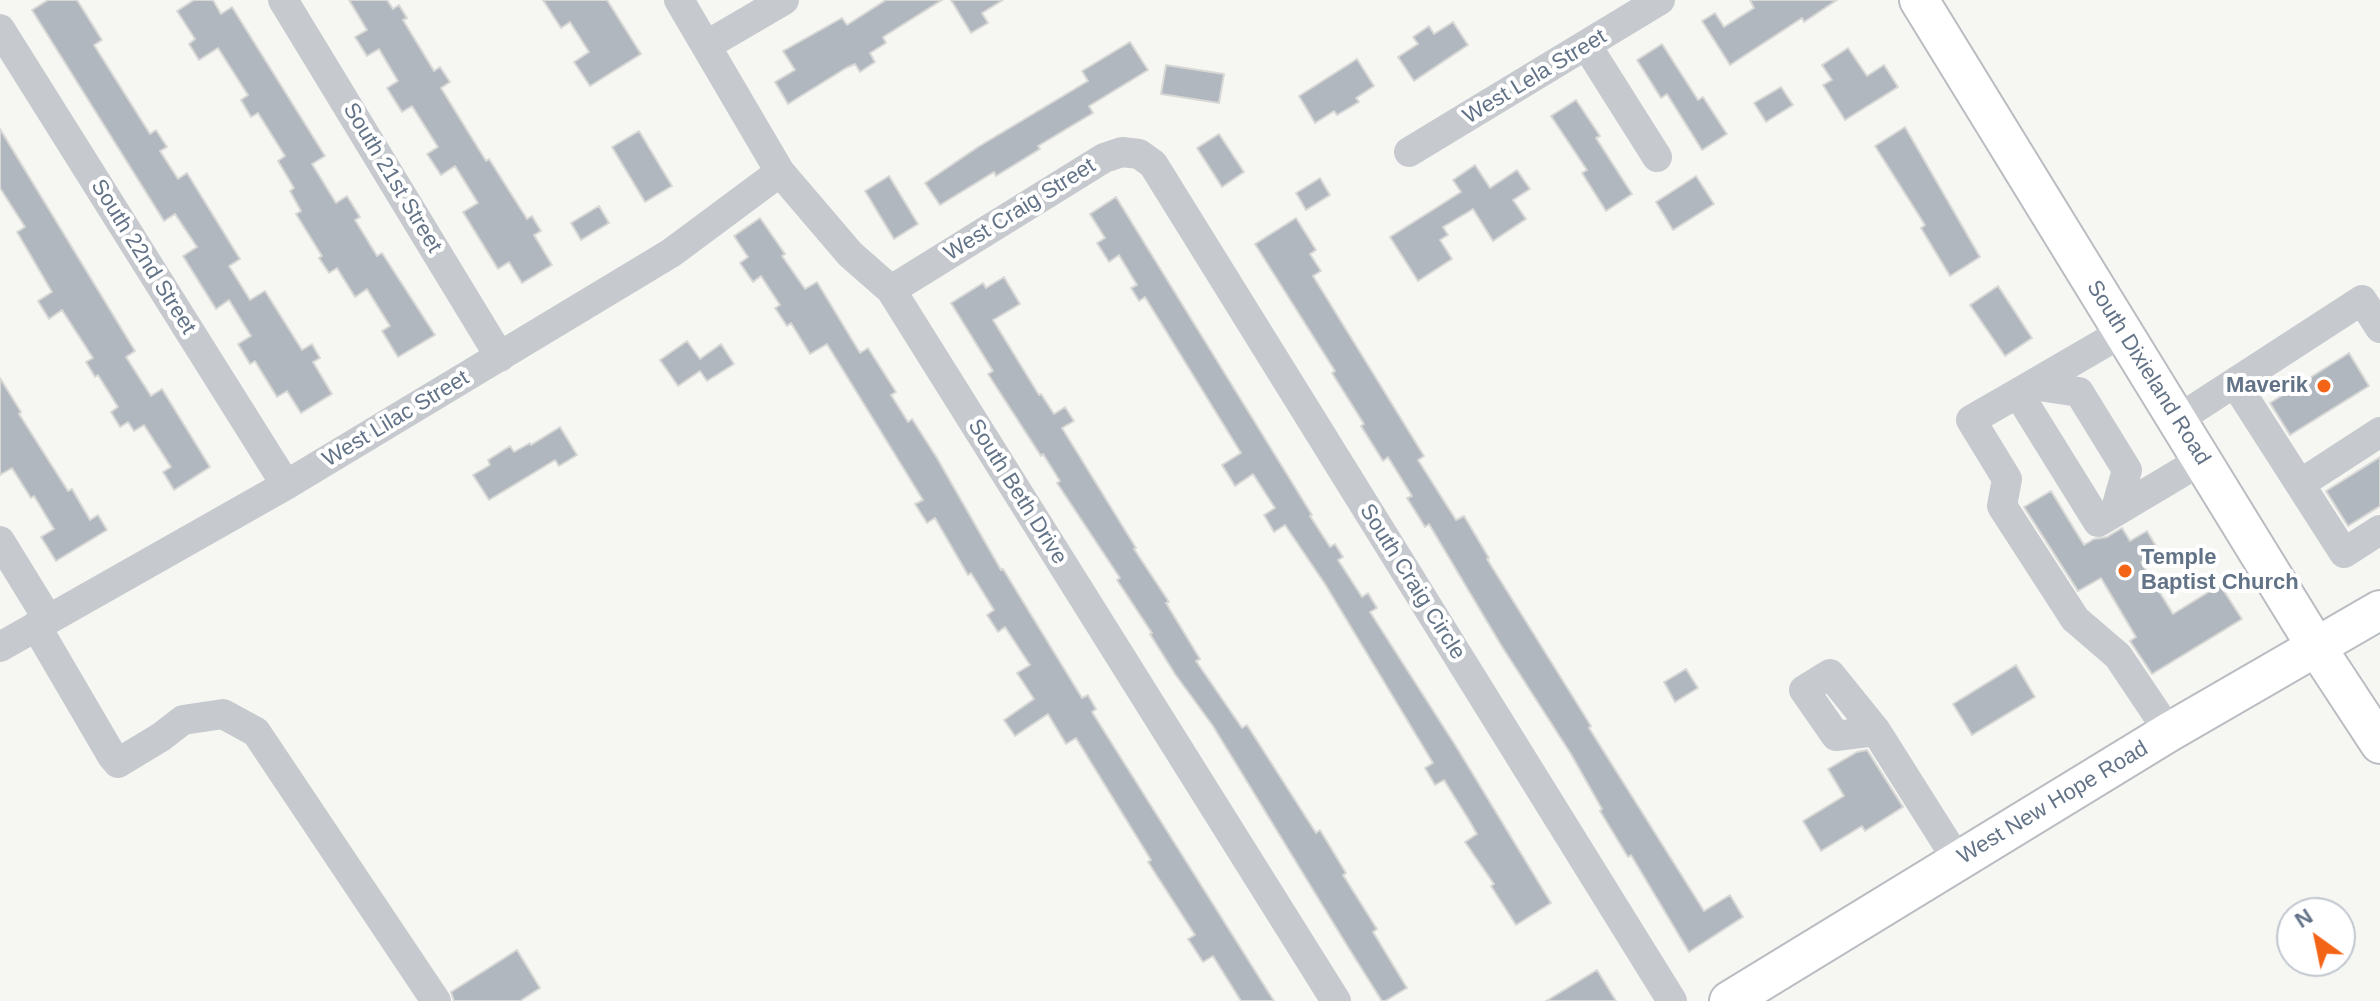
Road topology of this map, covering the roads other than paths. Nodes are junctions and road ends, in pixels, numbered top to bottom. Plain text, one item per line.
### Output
1 (283, 0) edge
2 (679, 0) edge
3 (784, 0) edge
4 (1660, 0) edge
5 (1919, 0) edge
6 (0, 29) edge
7 (707, 45) junction
8 (1587, 46) junction
9 (1409, 152) dead end
10 (1657, 157) dead end
11 (1153, 164) joint
12 (780, 172) junction
13 (891, 290) junction
14 (2380, 328) edge
15 (2123, 332) junction
16 (500, 357) junction
17 (2235, 383) junction
18 (2025, 389) junction
19 (2177, 420) junction
20 (2380, 432) edge
21 (2202, 460) junction
22 (2300, 484) junction
23 (286, 485) junction
24 (2115, 512) junction
25 (2380, 530) edge
26 (0, 541) edge
27 (2380, 610) edge
28 (42, 622) junction
29 (0, 647) edge
30 (2317, 648) junction
31 (1876, 731) dead end
32 (2169, 732) junction
33 (2380, 744) edge
34 (1958, 861) junction
35 (436, 1001) edge
36 (1336, 1001) edge
37 (1672, 1001) edge
38 (1729, 1001) edge

1 - 16 street, South 21st Street
2 - 7 street, South Beth Drive
3 - 7 street
4 - 8 street, West Lela Street
5 - 15 main road, South Dixieland Road
6 - 23 street, South 22nd Street
7 - 12 street, South Beth Drive
8 - 9 street, West Lela Street
8 - 10 street
11 - 13 street, West Craig Street
11 - 37 street, South Craig Circle
12 - 13 street, South Beth Drive
12 - 16 street, West Lilac Street
13 - 36 street, South Beth Drive
14 - 17 street
15 - 18 street
15 - 19 main road, South Dixieland Road
16 - 23 street, West Lilac Street
17 - 19 street
17 - 22 street
18 - 24 street
18 - 24 street
18 - 32 street
19 - 21 main road, South Dixieland Road
20 - 22 street
21 - 24 street
21 - 30 main road, South Dixieland Road
22 - 25 street
23 - 28 street, West Lilac Street
26 - 28 street
27 - 30 main road, West New Hope Road
28 - 29 street, West Lilac Street
28 - 35 street
30 - 32 main road, West New Hope Road
30 - 33 main road, South Dixieland Road
31 - 34 street
32 - 34 main road, West New Hope Road
34 - 38 main road, West New Hope Road

